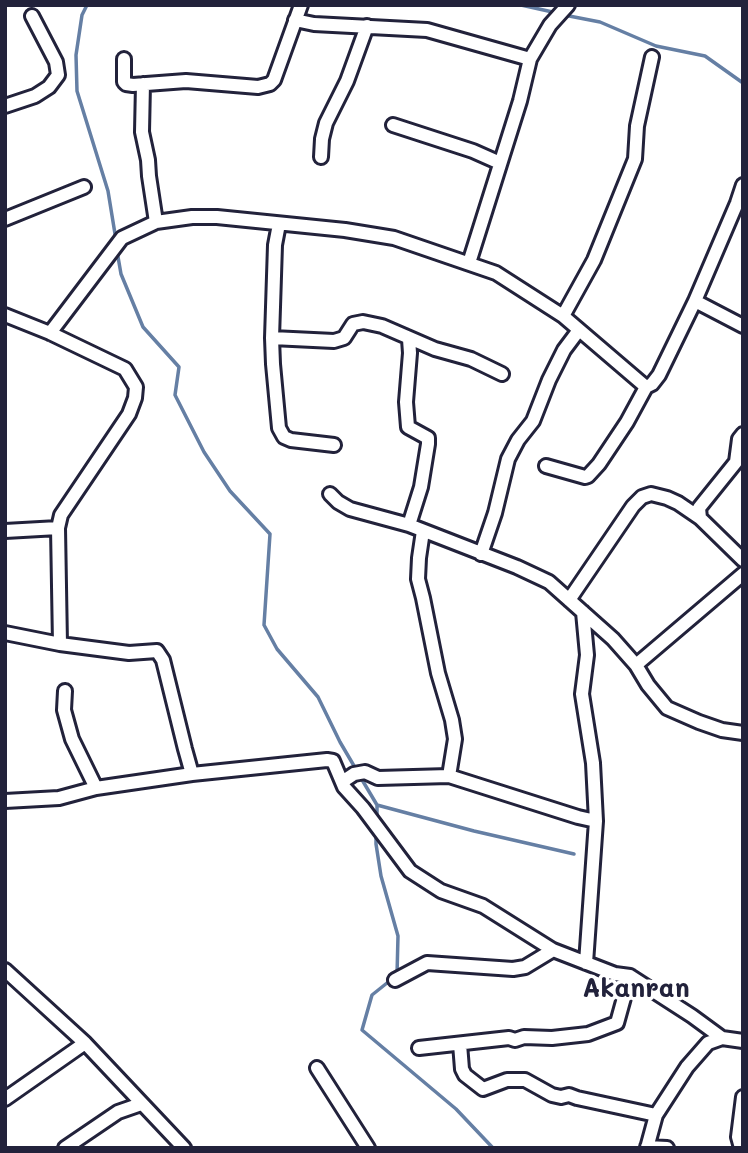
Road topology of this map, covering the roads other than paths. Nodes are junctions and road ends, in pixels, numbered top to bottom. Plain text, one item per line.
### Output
1 (301, 5) edge
2 (568, 5) edge
3 (32, 16) dead end
4 (295, 20) junction
5 (367, 26) junction
6 (652, 57) dead end
7 (124, 59) dead end
8 (530, 59) junction
9 (143, 84) junction
10 (5, 106) edge
11 (393, 125) dead end
12 (321, 157) dead end
13 (500, 163) junction
14 (743, 185) edge
15 (84, 187) dead end
16 (5, 219) edge
17 (156, 222) junction
18 (279, 224) junction
19 (469, 263) junction
20 (695, 301) junction
21 (5, 315) edge
22 (563, 316) junction
23 (742, 322) edge
24 (579, 330) junction
25 (50, 333) junction
26 (272, 338) junction
27 (409, 339) junction
28 (502, 374) dead end
29 (646, 387) junction
30 (743, 434) edge
31 (334, 445) dead end
32 (546, 466) dead end
33 (739, 466) edge
34 (330, 494) dead end
35 (700, 518) junction
36 (409, 526) junction
37 (58, 528) junction
38 (5, 531) edge
39 (423, 531) junction
40 (481, 554) junction
41 (743, 560) edge
42 (743, 574) edge
43 (569, 600) junction
44 (583, 612) junction
45 (5, 633) edge
46 (60, 644) junction
47 (636, 665) junction
48 (65, 691) dead end
49 (743, 733) edge
50 (192, 774) junction
51 (449, 776) junction
52 (342, 782) junction
53 (96, 788) junction
54 (5, 802) edge
55 (596, 821) junction
56 (553, 950) junction
57 (586, 963) junction
58 (5, 970) edge
59 (630, 976) junction
60 (396, 980) dead end
61 (722, 1038) junction
62 (743, 1041) edge
63 (85, 1043) junction
64 (460, 1044) junction
65 (419, 1048) dead end
66 (317, 1068) dead end
67 (743, 1097) edge
68 (5, 1099) edge
69 (141, 1104) junction
70 (656, 1115) junction
71 (647, 1147) edge
72 (65, 1148) edge
73 (184, 1148) edge
74 (368, 1148) edge
75 (667, 1148) edge
76 (741, 1148) edge

1 - 4 street
2 - 8 street
3 - 10 street
4 - 5 street
4 - 9 street
5 - 8 street
5 - 12 street
6 - 22 street
7 - 9 street
8 - 13 street
9 - 17 street
11 - 13 street
13 - 19 street
14 - 20 street
15 - 16 street
17 - 18 street
17 - 25 street
18 - 19 street
18 - 26 street
19 - 22 street
20 - 23 street
20 - 29 street
21 - 25 street
22 - 24 street
24 - 29 street
24 - 40 street
25 - 37 street
26 - 27 street
26 - 31 street
27 - 28 street
27 - 36 street
29 - 32 street
30 - 33 street
33 - 35 street
34 - 36 street
35 - 41 street
35 - 43 street
36 - 39 street
37 - 38 street
37 - 46 street
39 - 40 street
39 - 51 street
40 - 43 street
42 - 47 street
43 - 44 street
44 - 47 street
44 - 55 street
45 - 46 street
46 - 50 street
47 - 49 street
48 - 53 street
50 - 52 street
50 - 53 street
51 - 52 street
51 - 55 street
52 - 56 street
53 - 54 street
55 - 57 street
56 - 57 street
56 - 60 street
57 - 59 street
58 - 63 street
59 - 61 street
59 - 64 street
61 - 62 street
61 - 70 street
63 - 68 street
63 - 69 street
64 - 65 street
64 - 70 street
66 - 74 street
67 - 76 street
69 - 72 street
69 - 73 street
70 - 71 street
71 - 75 street

